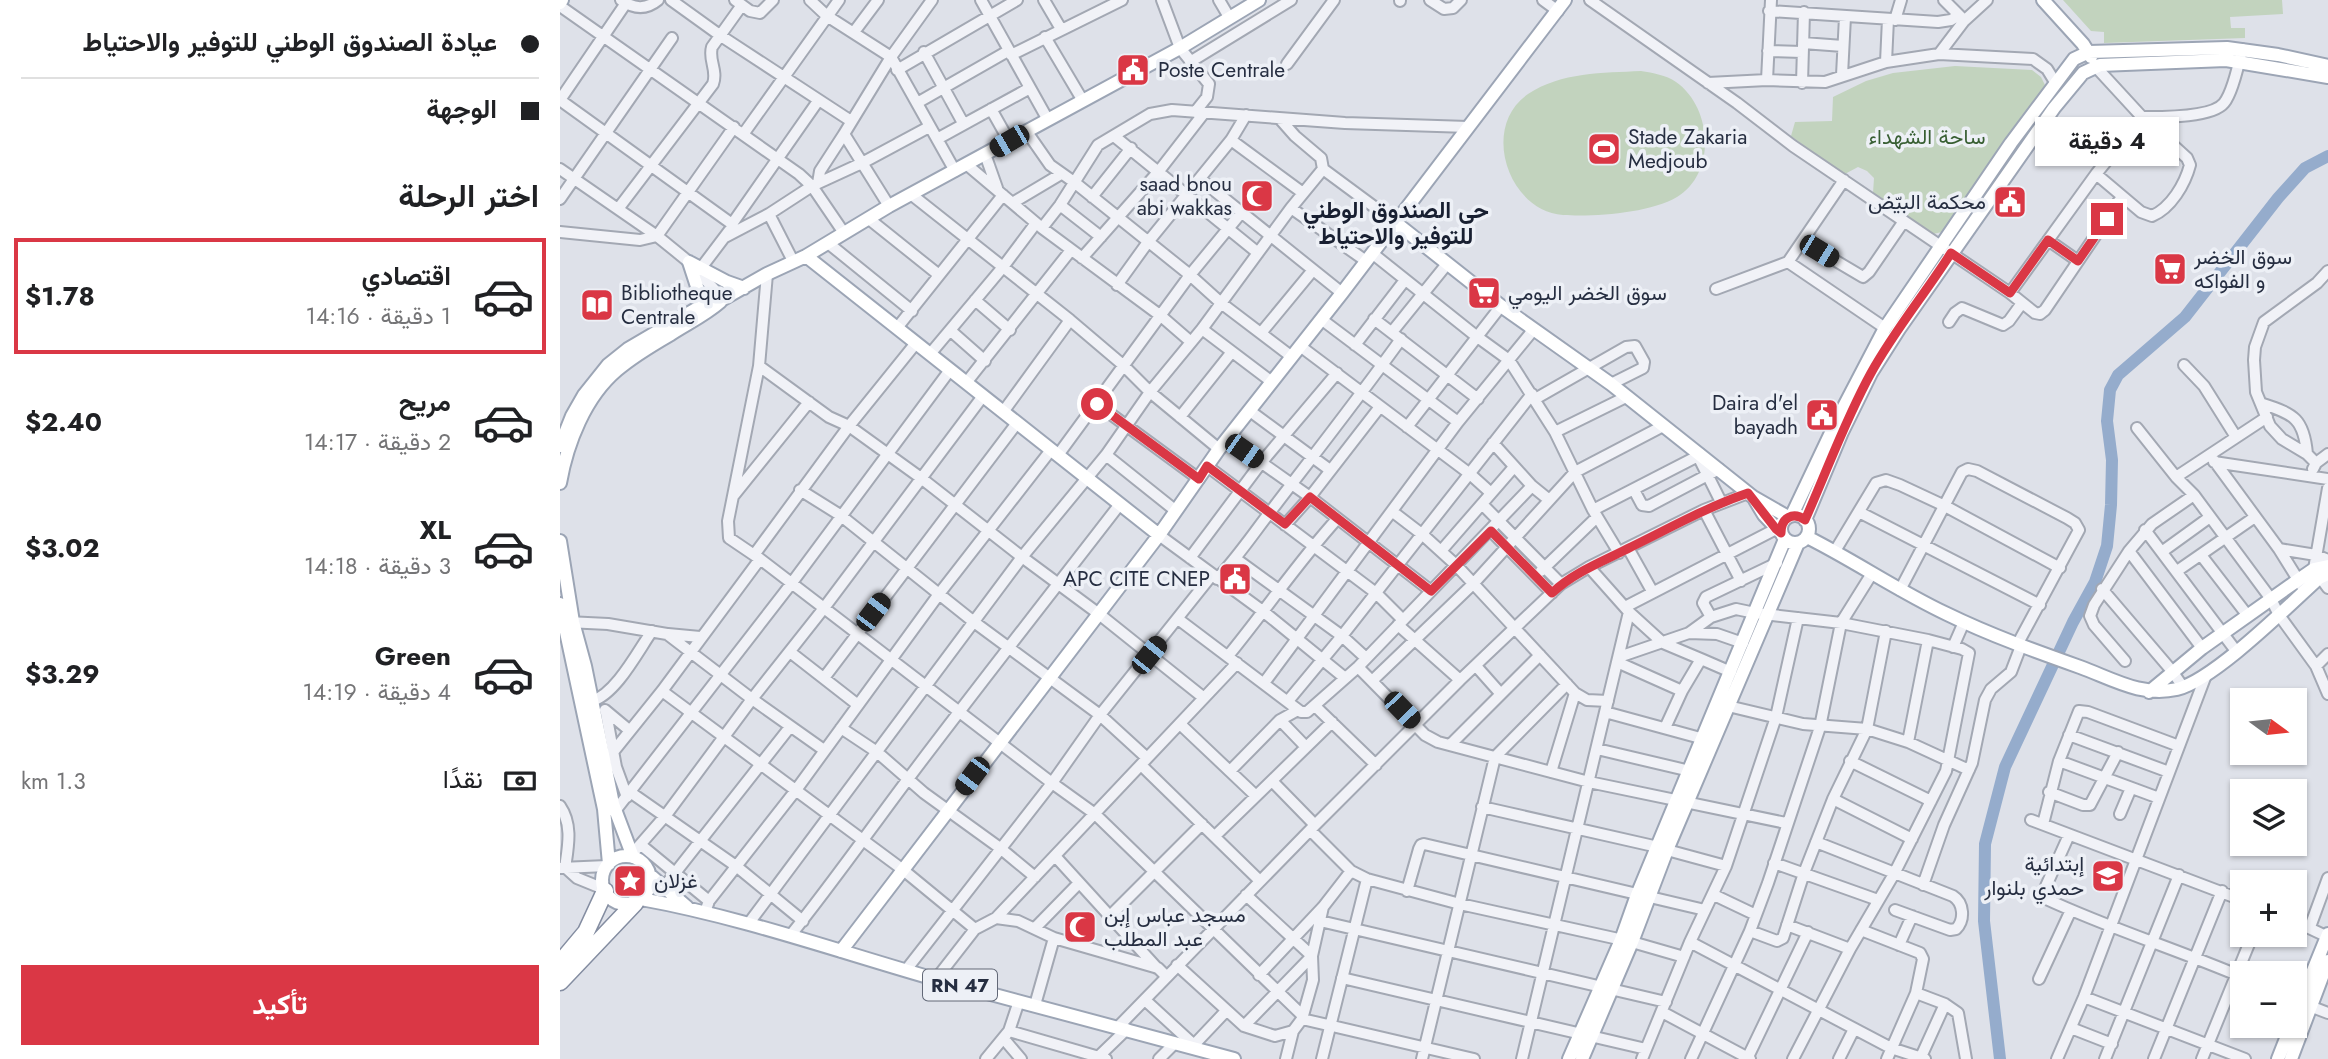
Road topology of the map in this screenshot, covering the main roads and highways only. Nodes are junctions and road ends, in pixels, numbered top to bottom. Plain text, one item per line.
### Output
1 (1259, 0) edge
2 (2043, 0) edge
3 (1562, 5) edge
4 (2088, 52) junction
5 (2241, 55) junction
6 (2096, 66) junction
7 (2328, 66) edge
8 (2328, 77) edge
9 (1967, 205) junction
10 (1978, 215) junction
11 (1396, 223) junction
12 (1946, 250) junction
13 (806, 256) junction
14 (744, 288) junction
15 (723, 299) junction
16 (703, 305) junction
17 (612, 368) junction
18 (560, 446) edge
19 (560, 484) edge
20 (1750, 495) junction
21 (1795, 517) junction
22 (1780, 534) junction
23 (1159, 535) junction
24 (1802, 540) junction
25 (560, 541) edge
26 (2328, 566) edge
27 (2322, 578) edge
28 (2301, 585) junction
29 (560, 604) edge
30 (1761, 614) junction
31 (569, 622) junction
32 (2149, 692) junction
33 (1682, 802) junction
34 (635, 852) junction
35 (608, 865) junction
36 (650, 875) junction
37 (605, 890) junction
38 (638, 901) junction
39 (687, 907) junction
40 (2328, 936) edge
41 (841, 951) junction
42 (2328, 961) edge
43 (560, 963) edge
44 (560, 982) edge
45 (2307, 990) edge
46 (2307, 995) edge
47 (1585, 1035) junction
48 (2286, 1038) edge
49 (2295, 1038) edge
50 (1234, 1059) edge
51 (1569, 1059) edge
52 (1581, 1059) edge
53 (2278, 1059) edge
54 (2291, 1059) edge

1 - 13 main road
2 - 4 main road
3 - 11 main road
4 - 5 main road
4 - 6 main road
4 - 9 main road
5 - 6 main road
5 - 7 main road
5 - 8 main road
6 - 10 main road
9 - 10 main road
9 - 12 main road
10 - 12 main road
11 - 20 main road
11 - 23 main road
12 - 21 main road
12 - 21 main road
13 - 14 main road
13 - 23 main road
14 - 15 main road
14 - 16 main road
15 - 16 main road
15 - 17 main road
16 - 17 main road
17 - 18 main road
17 - 19 main road
20 - 21 main road
20 - 22 main road
21 - 22 main road
21 - 24 main road
22 - 24 main road
22 - 30 main road
23 - 41 main road
24 - 30 main road
24 - 32 main road
25 - 31 main road
26 - 27 main road
27 - 28 main road
28 - 32 main road
28 - 32 main road
29 - 31 main road
30 - 33 main road
30 - 33 main road
31 - 34 main road
31 - 35 main road
33 - 47 main road
34 - 35 main road
34 - 36 main road
35 - 37 main road
36 - 38 main road
36 - 39 main road, RN 47
37 - 38 main road
37 - 43 highway
38 - 39 main road, RN 47
38 - 44 highway
39 - 41 main road, RN 47
40 - 45 main road
41 - 50 main road, RN 47
42 - 46 main road
47 - 51 main road
47 - 52 main road
48 - 53 main road
49 - 54 main road

